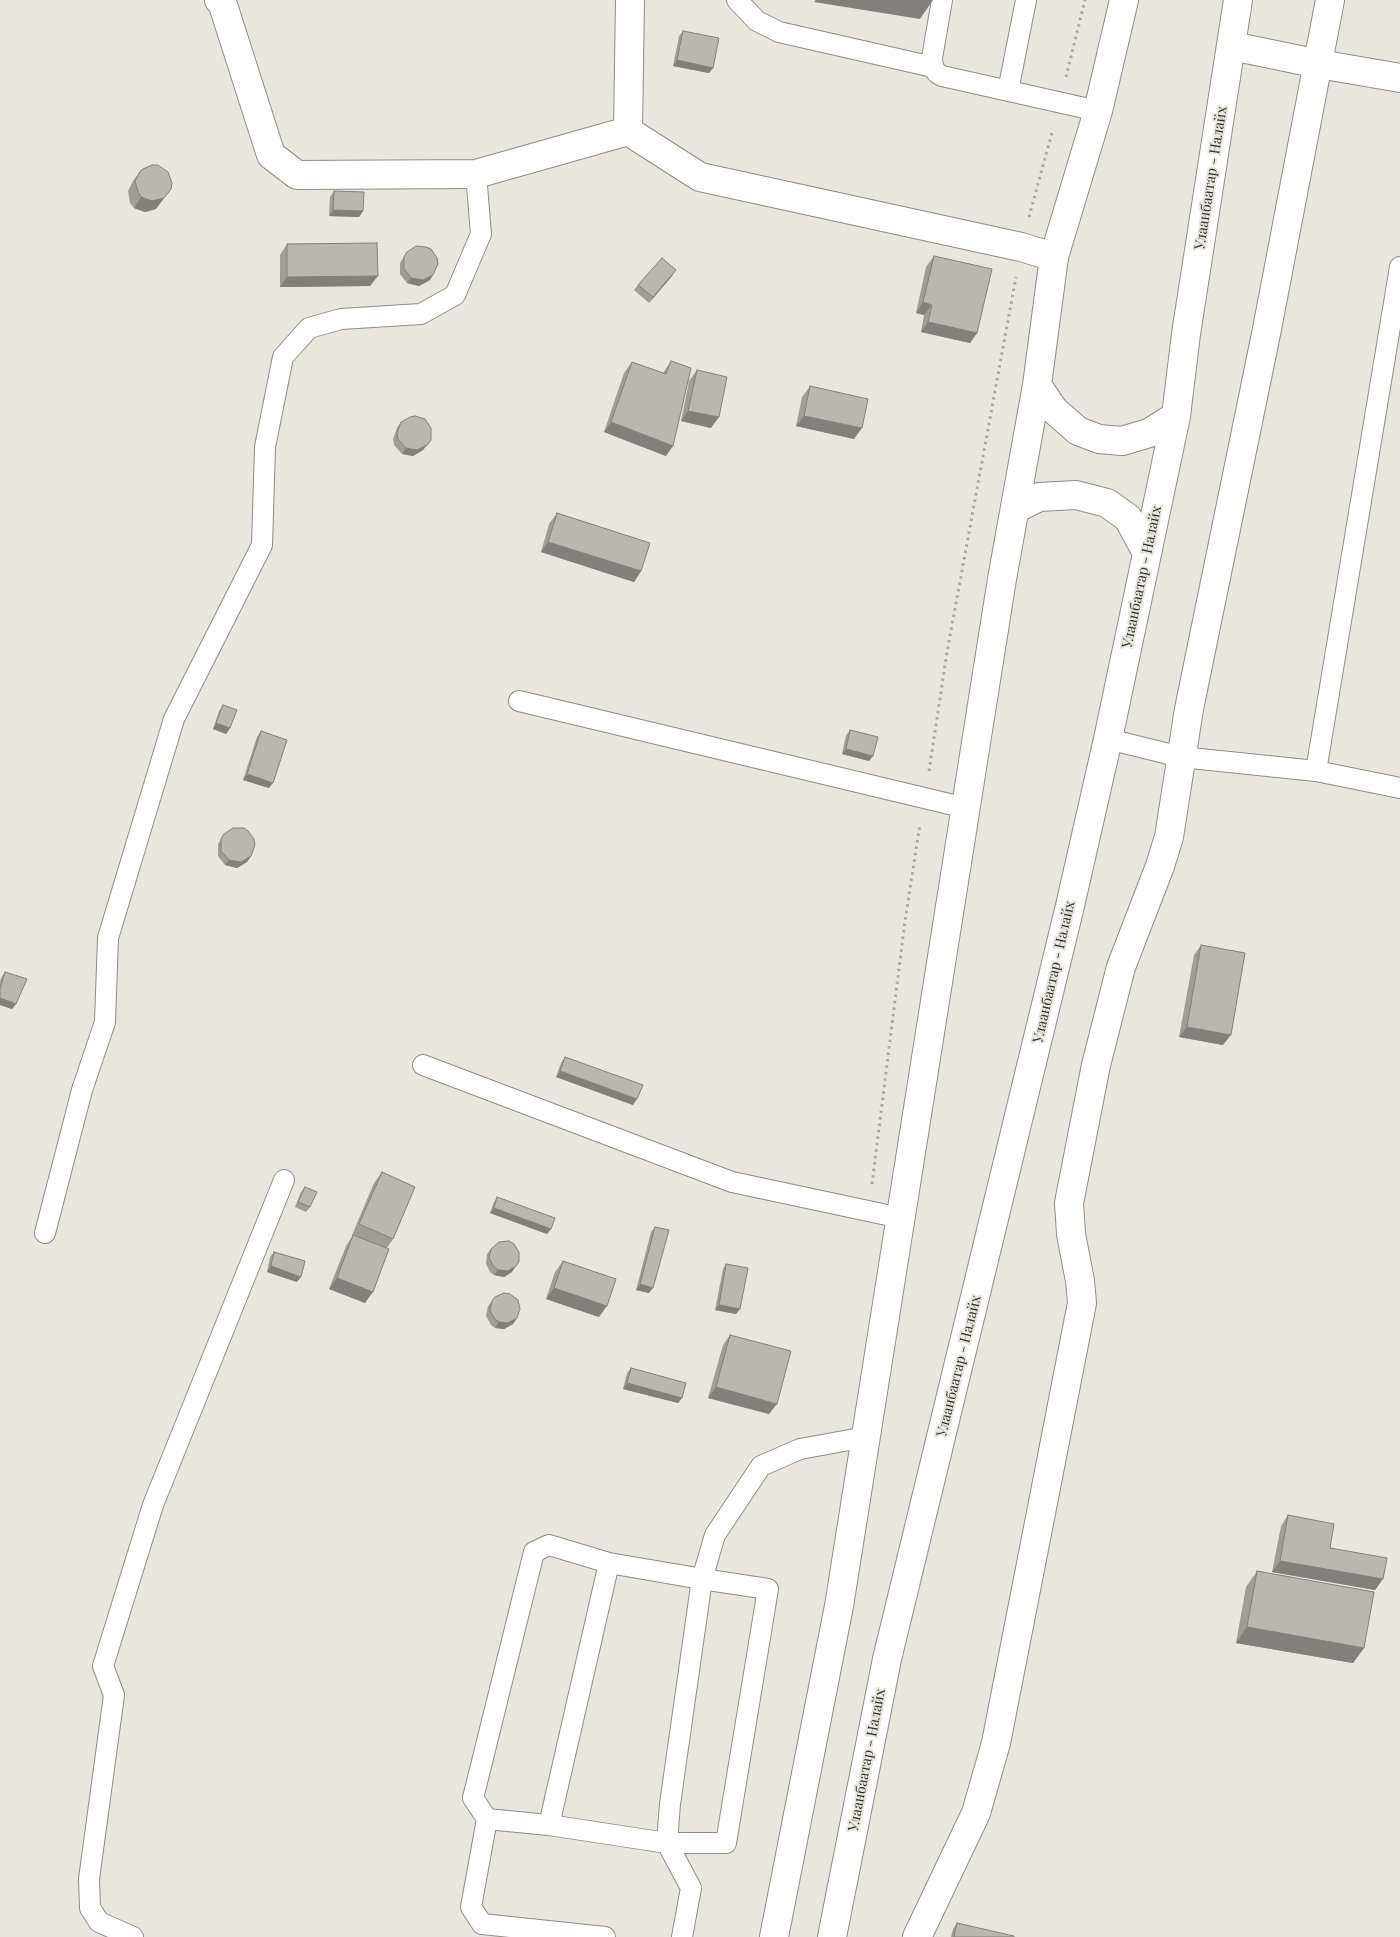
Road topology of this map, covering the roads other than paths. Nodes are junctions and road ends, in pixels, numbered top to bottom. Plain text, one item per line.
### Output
1 (218, 0) edge
2 (630, 0) edge
3 (737, 0) edge
4 (942, 0) edge
5 (1026, 0) edge
6 (1124, 0) edge
7 (1238, 0) edge
8 (1330, 0) edge
9 (1232, 46) junction
10 (1319, 64) junction
11 (933, 67) junction
12 (1400, 78) edge
13 (1008, 91) junction
14 (1098, 112) junction
15 (628, 131) junction
16 (476, 174) junction
17 (1054, 257) junction
18 (1400, 267) edge
19 (1038, 385) junction
20 (1176, 416) junction
21 (1015, 510) junction
22 (1147, 554) junction
23 (519, 701) dead end
24 (1108, 739) junction
25 (1181, 757) junction
26 (1316, 771) junction
27 (1400, 788) edge
28 (966, 808) junction
29 (423, 1065) dead end
30 (284, 1180) dead end
31 (901, 1218) junction
32 (45, 1234) dead end
33 (866, 1437) junction
34 (609, 1563) junction
35 (702, 1579) junction
36 (487, 1819) junction
37 (549, 1825) junction
38 (667, 1843) junction
39 (133, 1937) edge
40 (605, 1937) edge
41 (682, 1937) edge
42 (774, 1937) edge
43 (832, 1937) edge
44 (917, 1937) edge

1 - 16 main road
2 - 15 main road
3 - 11 lane
4 - 11 lane
5 - 13 lane
6 - 14 main road
7 - 9 main road, Улаанбаатар - Налайх
8 - 10 main road
9 - 10 main road
9 - 20 main road, Улаанбаатар - Налайх
10 - 12 main road
10 - 25 main road
11 - 13 lane
13 - 14 lane
14 - 17 main road
15 - 16 main road
15 - 17 main road
16 - 32 lane
17 - 19 main road
18 - 26 lane
19 - 20 main road
19 - 21 main road
20 - 22 main road, Улаанбаатар - Налайх
21 - 22 main road
21 - 28 main road
22 - 24 main road, Улаанбаатар - Налайх
23 - 28 lane
24 - 25 lane
24 - 43 main road, Улаанбаатар - Налайх
25 - 26 lane
25 - 44 main road
26 - 27 lane
28 - 31 main road
29 - 31 lane
30 - 39 lane
31 - 33 main road
33 - 35 lane
33 - 42 main road
34 - 35 lane
34 - 36 lane
34 - 37 lane
35 - 38 lane
35 - 38 lane
36 - 37 lane
36 - 40 lane
37 - 38 lane
38 - 41 lane

